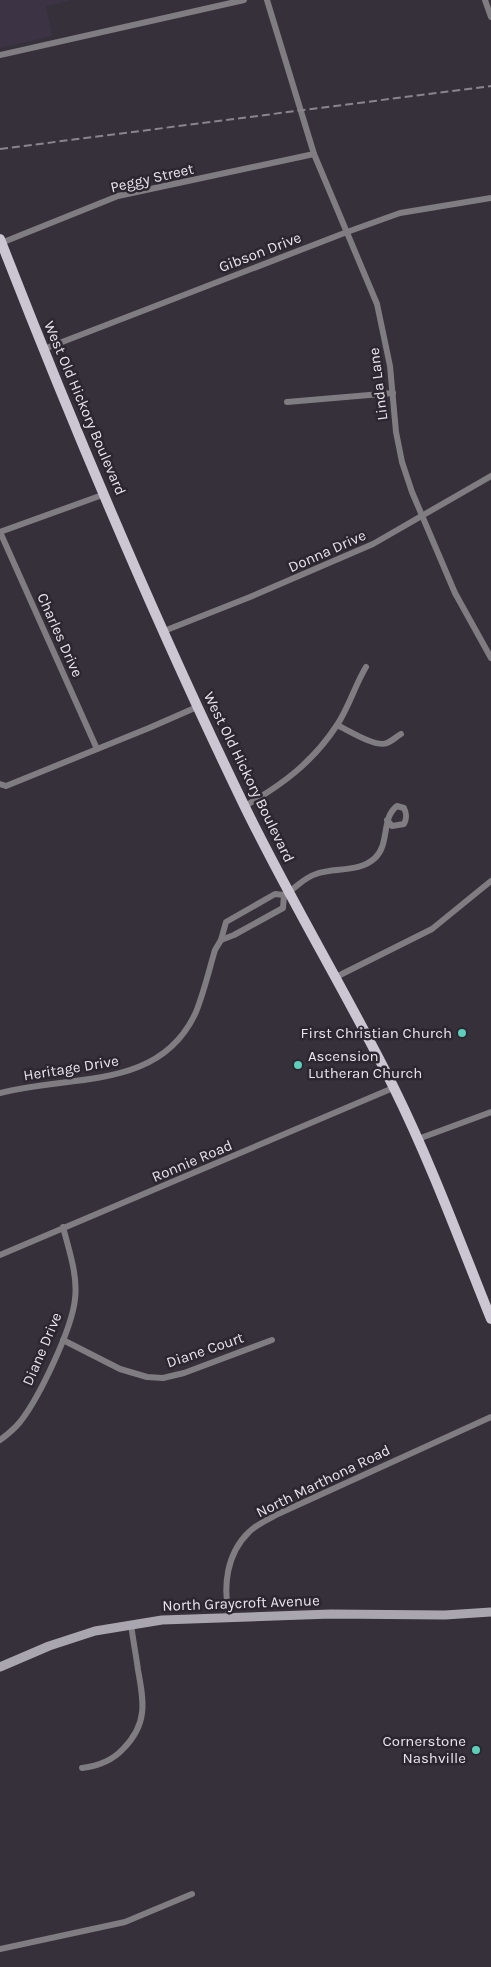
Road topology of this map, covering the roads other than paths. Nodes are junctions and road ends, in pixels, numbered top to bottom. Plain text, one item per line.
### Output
1 (244, 0) edge
2 (268, 0) edge
3 (484, 0) edge
4 (491, 17) edge
5 (0, 55) edge
6 (314, 154) junction
7 (491, 198) edge
8 (347, 232) junction
9 (1, 241) edge
10 (44, 350) junction
11 (393, 393) junction
12 (287, 402) dead end
13 (491, 476) edge
14 (105, 494) junction
15 (422, 517) junction
16 (0, 532) edge
17 (164, 631) junction
18 (491, 658) edge
19 (366, 667) dead end
20 (197, 707) junction
21 (337, 725) junction
22 (401, 734) dead end
23 (97, 749) junction
24 (3, 785) edge
25 (245, 806) junction
26 (387, 820) dead end
27 (491, 881) edge
28 (286, 894) junction
29 (221, 940) junction
30 (336, 977) junction
31 (393, 1088) junction
32 (0, 1093) edge
33 (491, 1112) edge
34 (418, 1140) junction
35 (63, 1227) junction
36 (0, 1255) edge
37 (491, 1319) edge
38 (63, 1340) junction
39 (272, 1340) dead end
40 (491, 1417) edge
41 (0, 1440) edge
42 (491, 1612) edge
43 (229, 1616) junction
44 (130, 1624) junction
45 (0, 1668) edge
46 (82, 1768) dead end
47 (192, 1894) dead end
48 (0, 1949) edge

1 - 5 street
2 - 6 street, Linda Lane
3 - 4 street
6 - 8 street, Linda Lane
6 - 9 street, Peggy Street
7 - 8 street, Gibson Drive
8 - 10 street, Gibson Drive
8 - 11 street, Linda Lane
9 - 10 main road, West Old Hickory Boulevard
10 - 14 main road, West Old Hickory Boulevard
11 - 12 street
11 - 15 street, Linda Lane
13 - 15 street, Donna Drive
14 - 16 street
14 - 17 main road, West Old Hickory Boulevard
15 - 17 street, Donna Drive
15 - 18 street, Linda Lane
16 - 23 street, Charles Drive
17 - 20 main road, West Old Hickory Boulevard
19 - 21 street
20 - 23 street
20 - 25 main road, West Old Hickory Boulevard
21 - 22 street
21 - 25 street
23 - 24 street
25 - 28 main road, West Old Hickory Boulevard
26 - 28 street, Heritage Drive
27 - 30 street
28 - 29 street, Heritage Drive
28 - 29 street, Heritage Drive
28 - 30 main road, West Old Hickory Boulevard
29 - 32 street, Heritage Drive
30 - 31 main road, West Old Hickory Boulevard
31 - 34 main road, West Old Hickory Boulevard
31 - 35 street, Ronnie Road
33 - 34 street
34 - 37 main road, West Old Hickory Boulevard
35 - 36 street, Ronnie Road
35 - 38 street, Diane Drive
38 - 39 street, Diane Court
38 - 41 street, Diane Drive
40 - 43 street, North Marthona Road
42 - 43 street, North Graycroft Avenue
43 - 44 street, North Graycroft Avenue
44 - 45 street, North Graycroft Avenue
44 - 46 street
47 - 48 street

